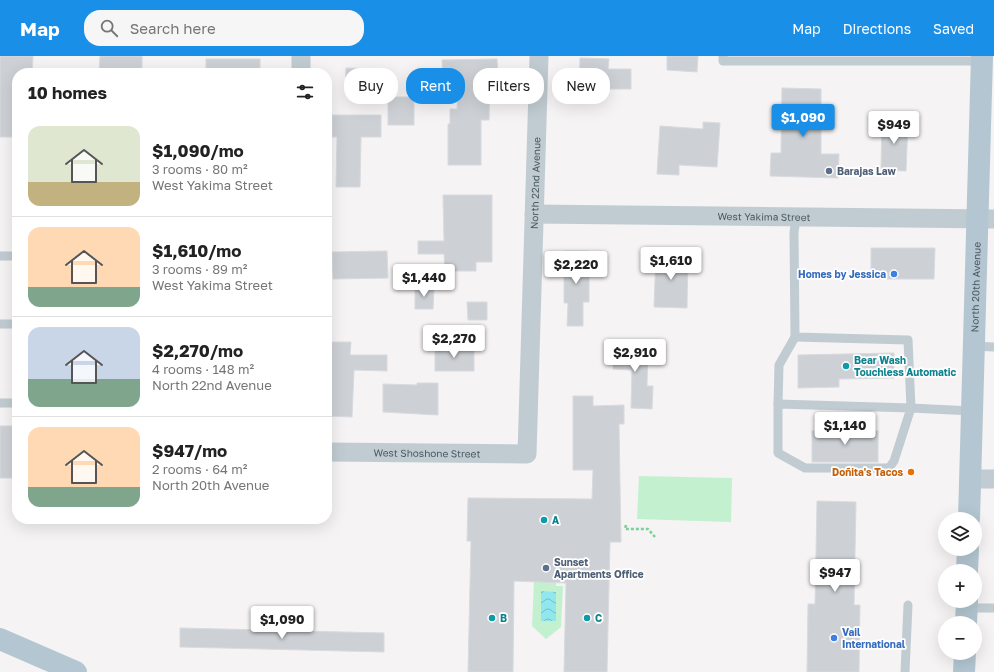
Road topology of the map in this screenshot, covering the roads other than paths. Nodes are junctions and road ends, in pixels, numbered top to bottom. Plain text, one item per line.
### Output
1 (301, 56) edge
2 (539, 56) edge
3 (723, 56) edge
4 (982, 58) edge
5 (301, 68) edge
6 (534, 214) junction
7 (796, 216) junction
8 (986, 219) edge
9 (0, 256) edge
10 (12, 256) edge
11 (0, 324) edge
12 (12, 324) edge
13 (795, 337) junction
14 (984, 347) edge
15 (0, 403) edge
16 (12, 403) edge
17 (778, 404) junction
18 (911, 408) junction
19 (972, 411) junction
20 (332, 452) edge
21 (527, 454) joint
22 (970, 479) junction
23 (994, 479) edge
24 (969, 512) edge
25 (908, 605) dead end
26 (994, 608) edge
27 (966, 611) edge
28 (0, 639) edge
29 (965, 660) edge
30 (76, 672) edge
31 (905, 672) edge
32 (964, 672) edge

1 - 5 street
2 - 6 street, North 22nd Avenue
3 - 4 lane
4 - 8 main road, North 20th Avenue
6 - 7 street, West Yakima Street
6 - 21 street, North 22nd Avenue
7 - 8 street, West Yakima Street
7 - 13 lane
8 - 14 main road, North 20th Avenue
9 - 10 lane
11 - 12 lane
13 - 17 lane
13 - 18 lane
14 - 19 main road, North 20th Avenue
15 - 16 lane
17 - 18 lane
17 - 18 lane
18 - 19 lane
19 - 22 main road, North 20th Avenue
20 - 21 street, West Shoshone Street
22 - 23 street
22 - 24 main road, North 20th Avenue
25 - 31 lane
26 - 27 lane
28 - 30 main road
29 - 32 main road

